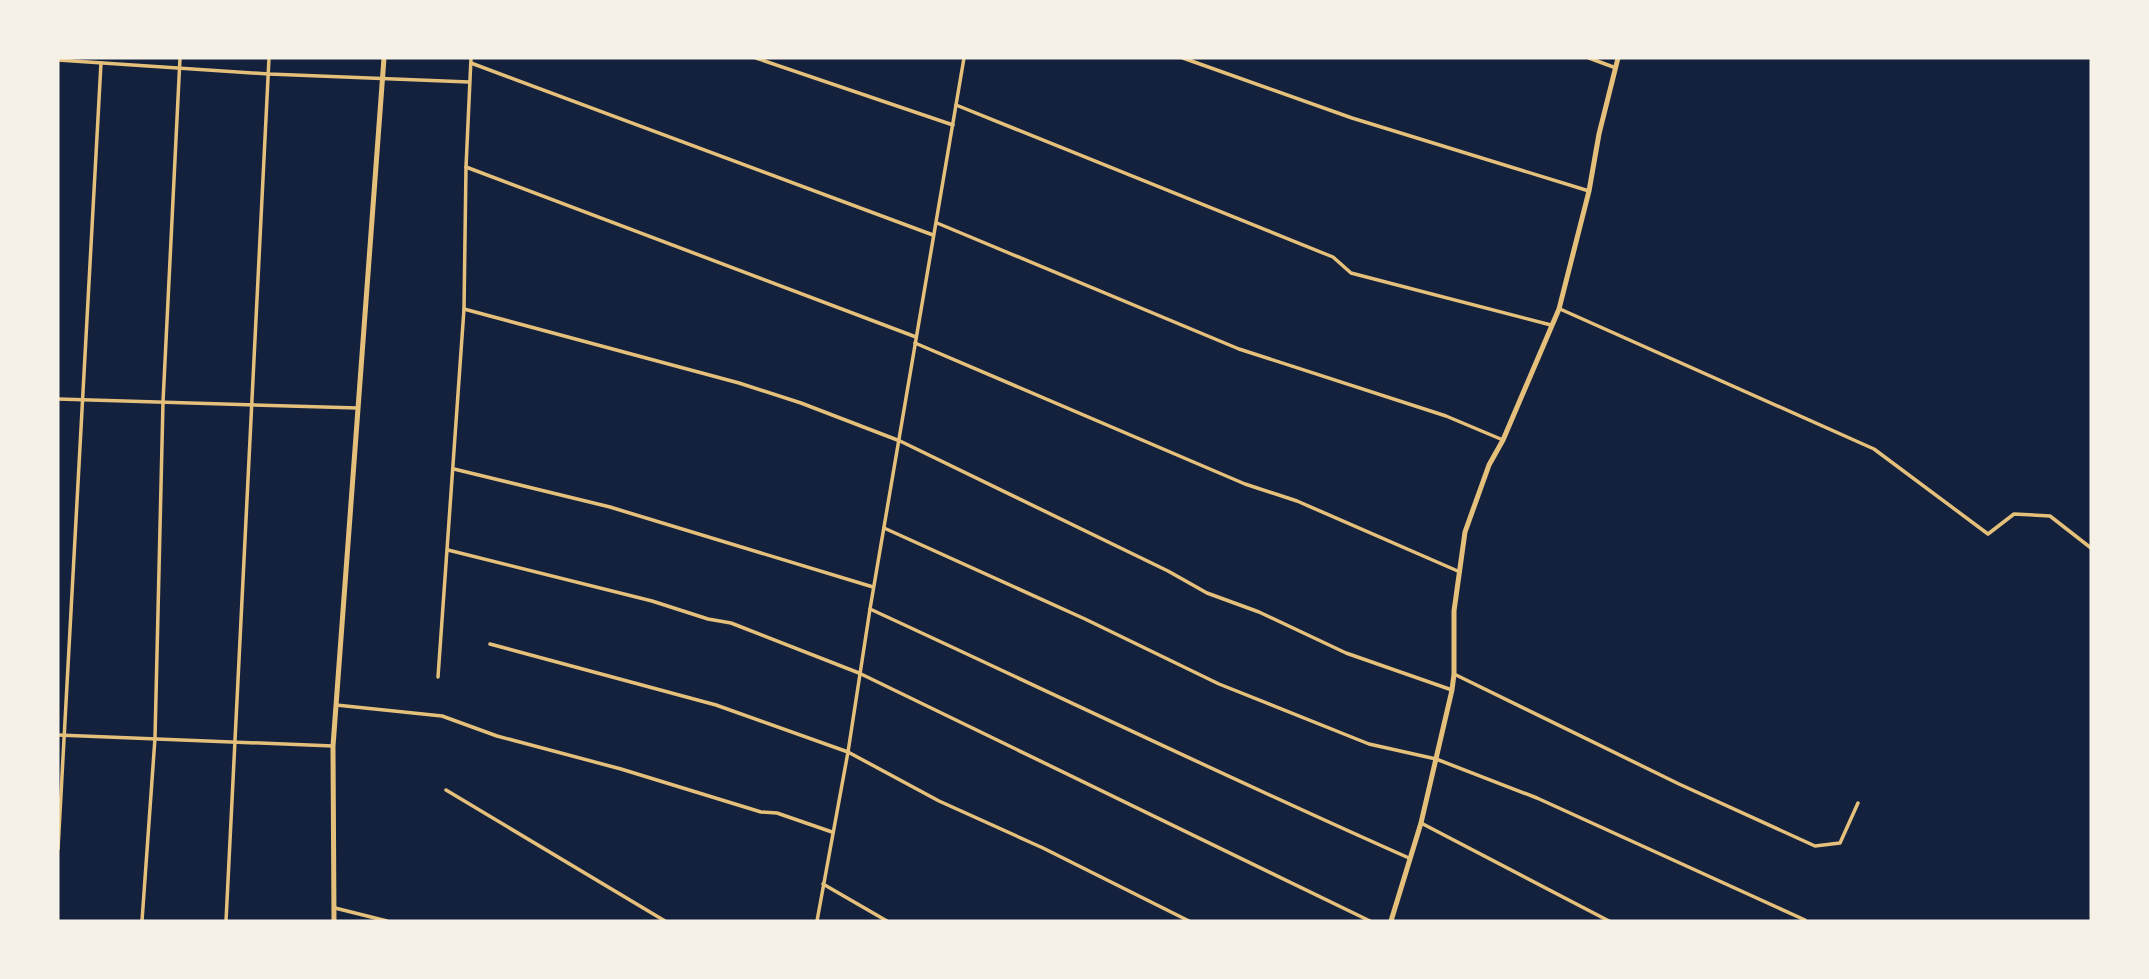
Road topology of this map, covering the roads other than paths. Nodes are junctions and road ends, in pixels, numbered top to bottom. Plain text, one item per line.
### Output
1 (180, 58) edge
2 (269, 58) edge
3 (384, 58) edge
4 (757, 58) edge
5 (964, 58) edge
6 (1183, 58) edge
7 (1589, 58) edge
8 (1618, 58) edge
9 (58, 60) edge
10 (1196, 60) edge
11 (471, 61) edge
12 (101, 63) junction
13 (179, 68) junction
14 (1616, 68) junction
15 (268, 74) junction
16 (384, 79) junction
17 (469, 82) junction
18 (956, 105) junction
19 (953, 125) junction
20 (466, 167) junction
21 (1589, 191) junction
22 (937, 223) junction
23 (933, 235) junction
24 (464, 309) junction
25 (1559, 309) junction
26 (1551, 325) junction
27 (916, 337) junction
28 (915, 343) junction
29 (58, 399) edge
30 (82, 400) junction
31 (163, 402) junction
32 (252, 405) junction
33 (358, 408) junction
34 (1503, 439) junction
35 (900, 441) junction
36 (454, 469) junction
37 (884, 528) junction
38 (2091, 548) edge
39 (448, 550) junction
40 (1460, 572) junction
41 (873, 587) junction
42 (870, 609) junction
43 (490, 645) dead end
44 (859, 673) junction
45 (1454, 674) junction
46 (438, 677) dead end
47 (1452, 690) junction
48 (336, 705) junction
49 (58, 734) edge
50 (64, 735) junction
51 (155, 737) junction
52 (235, 742) junction
53 (333, 746) junction
54 (848, 752) junction
55 (1436, 759) junction
56 (446, 790) dead end
57 (1858, 803) dead end
58 (1421, 823) junction
59 (832, 832) junction
60 (58, 849) edge
61 (1409, 858) junction
62 (823, 884) junction
63 (335, 908) junction
64 (1805, 920) edge
65 (142, 921) edge
66 (226, 921) edge
67 (334, 921) edge
68 (387, 921) edge
69 (665, 921) edge
70 (817, 921) edge
71 (887, 921) edge
72 (1189, 921) edge
73 (1370, 921) edge
74 (1391, 921) edge
75 (1609, 921) edge

1 - 13 street
2 - 15 street
3 - 16 street
4 - 19 street
5 - 18 street
6 - 10 street
7 - 14 street
8 - 14 street
9 - 12 street
10 - 21 street
11 - 17 street
11 - 23 street
12 - 13 street
12 - 30 street
13 - 15 street
13 - 31 street
14 - 21 street
15 - 16 street
15 - 32 street
16 - 17 street
16 - 33 street
17 - 20 street
18 - 19 street
18 - 26 street
19 - 22 street
20 - 24 street
20 - 27 street
21 - 25 street
22 - 23 street
22 - 34 street
23 - 27 street
24 - 35 street
24 - 36 street
25 - 26 street
25 - 38 street
26 - 34 street
27 - 28 street
28 - 35 street
28 - 40 street
29 - 30 street
30 - 31 street
30 - 50 street
31 - 32 street
31 - 51 street
32 - 33 street
32 - 52 street
33 - 48 street
34 - 40 street
35 - 37 street
35 - 47 street
36 - 39 street
36 - 41 street
37 - 41 street
37 - 55 street
39 - 44 street
39 - 46 street
40 - 45 street
41 - 42 street
42 - 44 street
42 - 61 street
43 - 54 street
44 - 54 street
44 - 73 street
45 - 47 street
45 - 57 street
47 - 55 street
48 - 53 street
48 - 59 street
49 - 50 street
50 - 51 street
50 - 60 street
51 - 52 street
51 - 65 street
52 - 53 street
52 - 66 street
53 - 63 street
54 - 59 street
54 - 72 street
55 - 58 street
55 - 64 street
56 - 69 street
58 - 61 street
58 - 75 street
59 - 62 street
61 - 74 street
62 - 70 street
62 - 71 street
63 - 67 street
63 - 68 street

